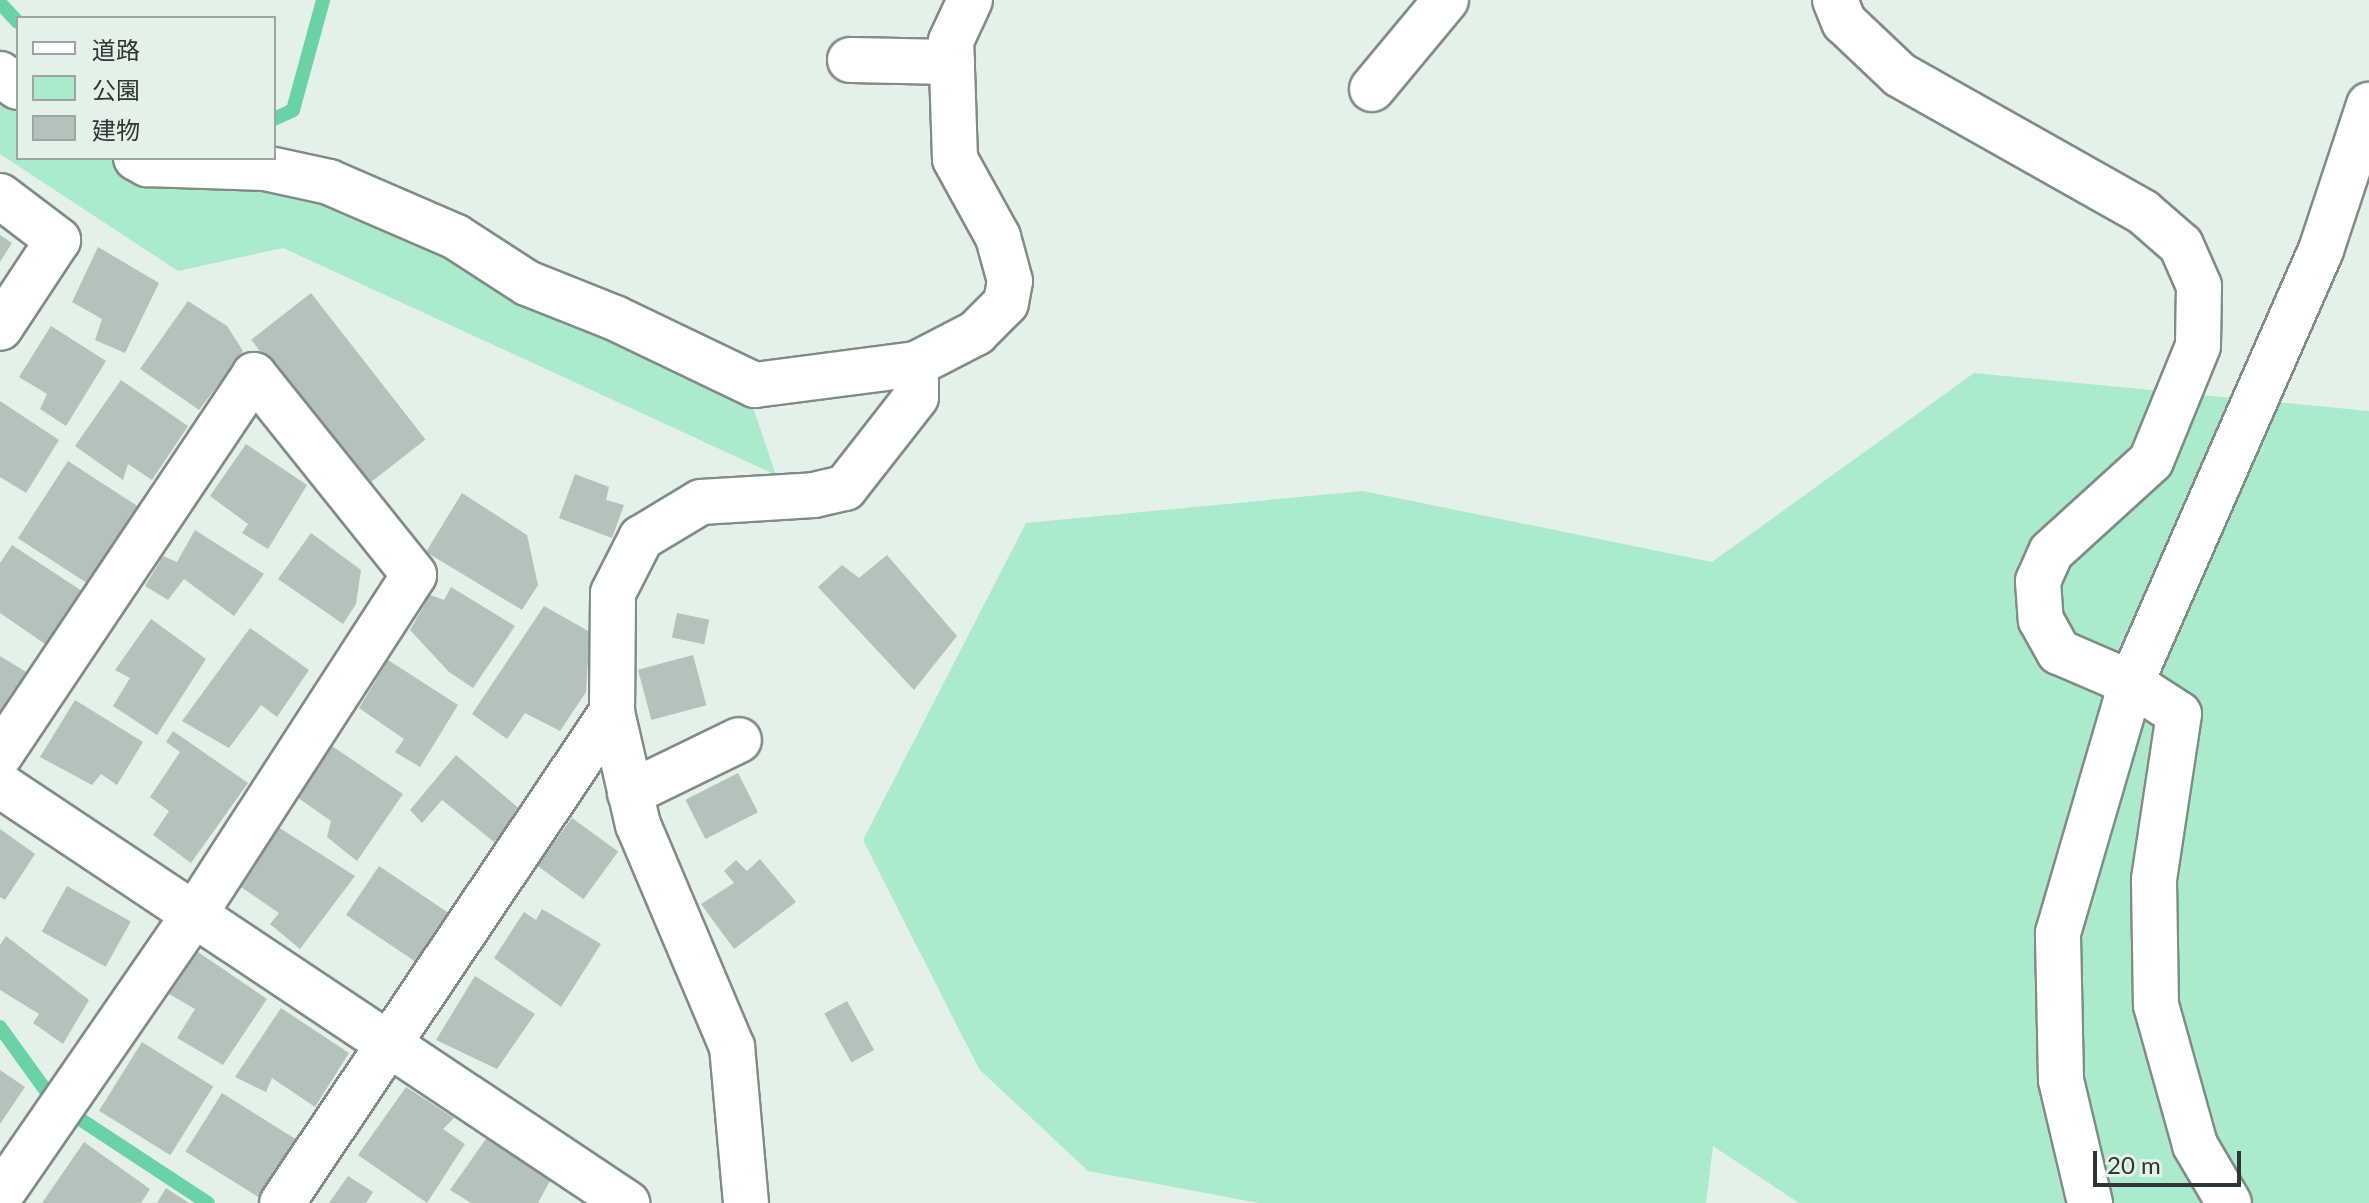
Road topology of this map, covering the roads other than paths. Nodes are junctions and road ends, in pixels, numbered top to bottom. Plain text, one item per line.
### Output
1 (970, 0) edge
2 (1446, 0) edge
3 (1835, 0) edge
4 (850, 60) dead end
5 (952, 62) junction
6 (1372, 89) dead end
7 (2369, 105) edge
8 (140, 160) edge
9 (0, 196) edge
10 (0, 328) edge
11 (916, 364) junction
12 (2131, 683) junction
13 (612, 712) junction
14 (739, 740) dead end
15 (0, 755) edge
16 (0, 785) edge
17 (630, 793) junction
18 (195, 913) junction
19 (386, 1043) junction
20 (578, 1190) edge
21 (0, 1196) edge
22 (282, 1203) edge
23 (627, 1203) edge
24 (746, 1203) edge
25 (2090, 1203) edge
26 (2229, 1203) edge

1 - 5 street
2 - 6 street
3 - 12 street
4 - 5 street
5 - 11 street
7 - 12 street
8 - 11 street
9 - 10 street
11 - 13 street
12 - 25 street
12 - 26 street
13 - 17 street
13 - 19 street
14 - 17 street
15 - 18 street
16 - 18 street
17 - 24 street
18 - 19 street
18 - 21 street
19 - 20 street
19 - 22 street
20 - 23 street

